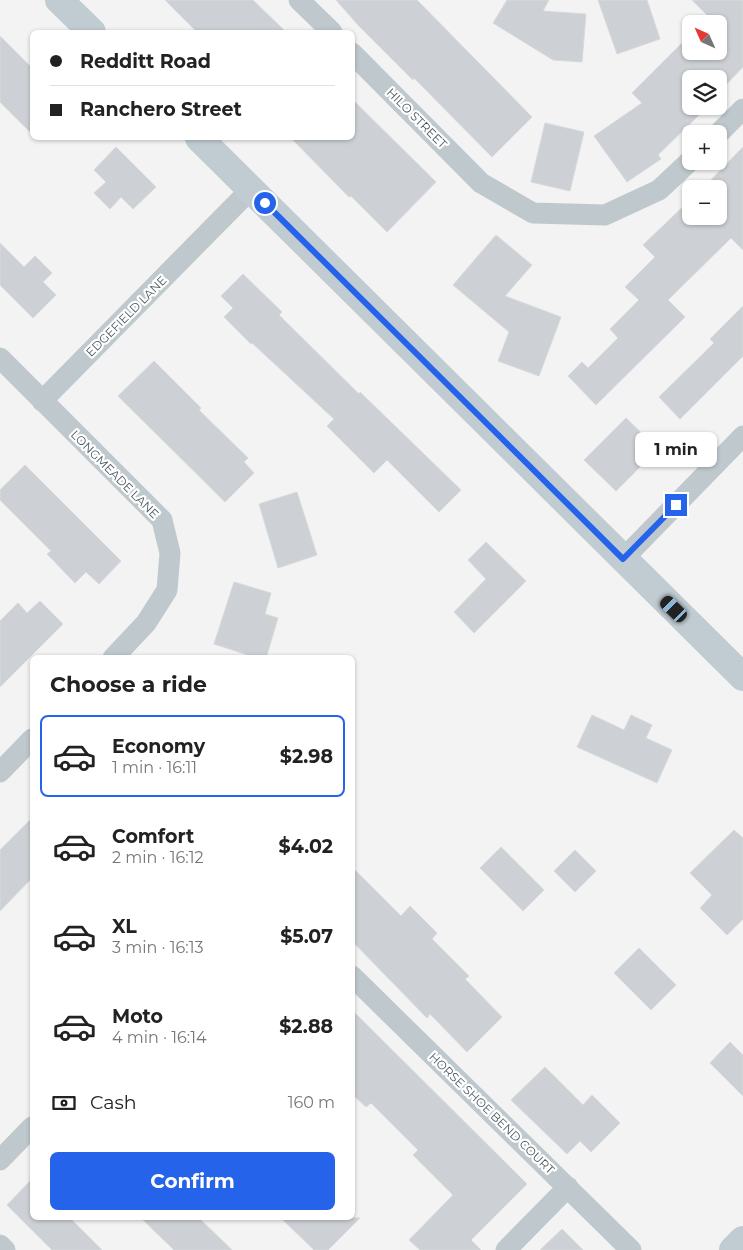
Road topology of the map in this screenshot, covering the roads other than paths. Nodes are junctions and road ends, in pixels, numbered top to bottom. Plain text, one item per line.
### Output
1 (59, 0) edge
2 (299, 0) edge
3 (90, 30) edge
4 (330, 30) edge
5 (355, 57) edge
6 (743, 109) edge
7 (727, 125) edge
8 (201, 140) edge
9 (682, 168) edge
10 (251, 189) junction
11 (0, 358) edge
12 (42, 401) junction
13 (743, 436) edge
14 (623, 559) junction
15 (116, 655) edge
16 (743, 677) edge
17 (30, 741) edge
18 (0, 772) edge
19 (355, 979) edge
20 (30, 1129) edge
21 (0, 1160) edge
22 (568, 1188) junction
23 (743, 1240) edge
24 (0, 1245) edge
25 (5, 1250) edge
26 (506, 1250) edge
27 (631, 1250) edge
28 (733, 1250) edge

1 - 3 street
2 - 4 street
5 - 9 street, HILO STREET
6 - 7 street
8 - 10 street
10 - 12 street, EDGEFIELD LANE
10 - 14 street
11 - 12 street
12 - 15 street, LONGMEADE LANE
13 - 14 street
14 - 16 street
17 - 18 street
19 - 22 street, HORSE SHOE BEND COURT
20 - 21 street
22 - 26 street
22 - 27 street, HORSE SHOE BEND COURT
23 - 28 street
24 - 25 street

